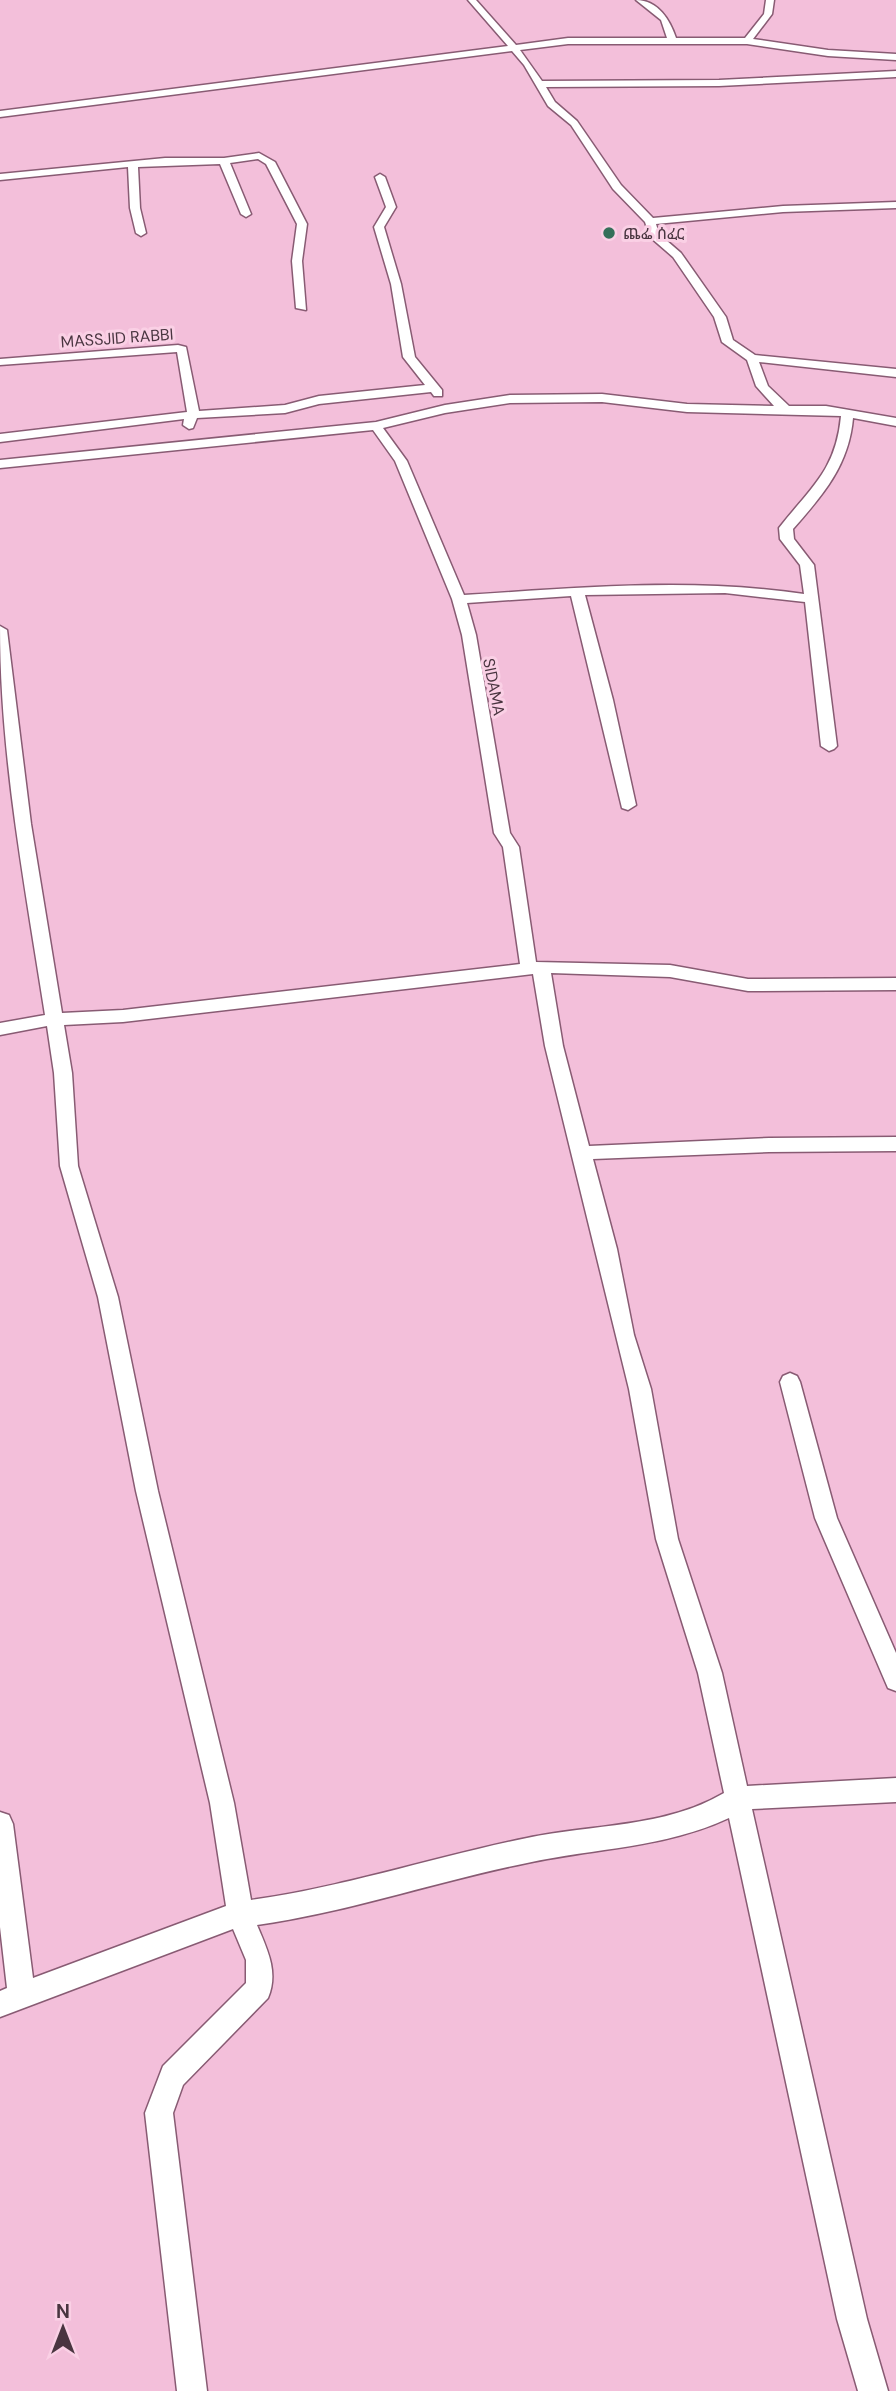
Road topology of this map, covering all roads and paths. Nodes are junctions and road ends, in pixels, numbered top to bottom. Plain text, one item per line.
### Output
1 (472, 0) edge
2 (640, 0) edge
3 (770, 0) edge
4 (672, 39) junction
5 (747, 41) junction
6 (512, 48) junction
7 (896, 57) edge
8 (896, 74) edge
9 (540, 84) junction
10 (0, 114) edge
11 (224, 161) junction
12 (133, 165) junction
13 (0, 177) edge
14 (380, 177) dead end
15 (896, 205) edge
16 (246, 214) dead end
17 (650, 221) junction
18 (141, 233) dead end
19 (302, 308) dead end
20 (752, 358) junction
21 (0, 362) edge
22 (896, 373) edge
23 (431, 388) junction
24 (784, 408) junction
25 (445, 409) junction
26 (847, 413) junction
27 (191, 415) junction
28 (896, 422) edge
29 (376, 426) junction
30 (0, 438) edge
31 (193, 442) junction
32 (0, 464) edge
33 (577, 593) junction
34 (459, 598) junction
35 (812, 599) junction
36 (0, 630) edge
37 (829, 746) dead end
38 (628, 805) dead end
39 (535, 968) junction
40 (896, 984) edge
41 (54, 1018) junction
42 (0, 1028) edge
43 (896, 1144) edge
44 (582, 1153) junction
45 (790, 1382) dead end
46 (896, 1680) edge
47 (896, 1790) edge
48 (739, 1798) junction
49 (0, 1824) edge
50 (240, 1914) junction
51 (11, 2001) edge
52 (192, 2391) edge
53 (873, 2391) edge

1 - 6 street
2 - 4 street
3 - 5 street
4 - 5 street
4 - 6 street
5 - 7 street
6 - 9 street
6 - 10 street
8 - 9 street
9 - 17 street
11 - 12 street
11 - 16 street
11 - 19 street
12 - 13 street
12 - 18 street
14 - 23 street
15 - 17 street
17 - 20 street
20 - 22 street
20 - 24 street
21 - 27 street, MASSJID RABBI
23 - 25 street
23 - 27 street
24 - 25 street
24 - 26 street
25 - 29 street
26 - 28 street
26 - 35 street
27 - 30 street
27 - 31 street, MASSJID RABBI
29 - 31 street
29 - 34 street, SIDAMA
31 - 32 street
33 - 34 street
33 - 35 street
33 - 38 street
34 - 39 street, SIDAMA
35 - 37 street
36 - 41 street
39 - 40 street
39 - 41 street
39 - 44 street, SIDAMA
41 - 42 street
41 - 50 street
43 - 44 street
44 - 48 street, SIDAMA
45 - 46 street
47 - 48 street
48 - 50 street
48 - 53 street, SIDAMA
49 - 51 street
50 - 51 street
50 - 52 street

